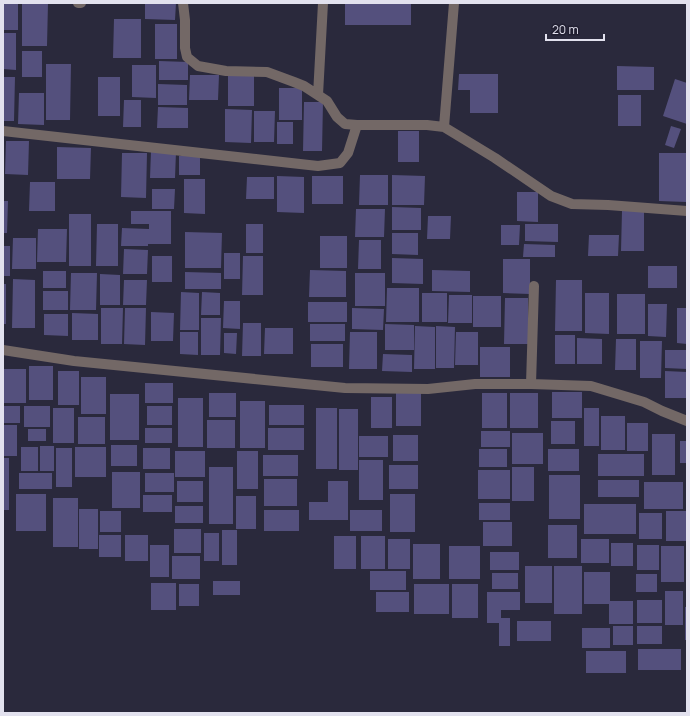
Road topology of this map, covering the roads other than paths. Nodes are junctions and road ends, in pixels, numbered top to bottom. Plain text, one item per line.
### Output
1 (78, 3) edge
2 (81, 3) edge
3 (183, 3) edge
4 (323, 3) edge
5 (454, 3) edge
6 (318, 95) junction
7 (357, 126) junction
8 (444, 127) junction
9 (3, 131) edge
10 (687, 211) edge
11 (534, 286) dead end
12 (3, 350) edge
13 (531, 384) junction
14 (687, 421) edge

1 - 2 street
3 - 6 street
4 - 6 street
5 - 8 street
6 - 7 street
7 - 8 street
7 - 9 street
8 - 10 street
11 - 13 street
12 - 13 street
13 - 14 street

